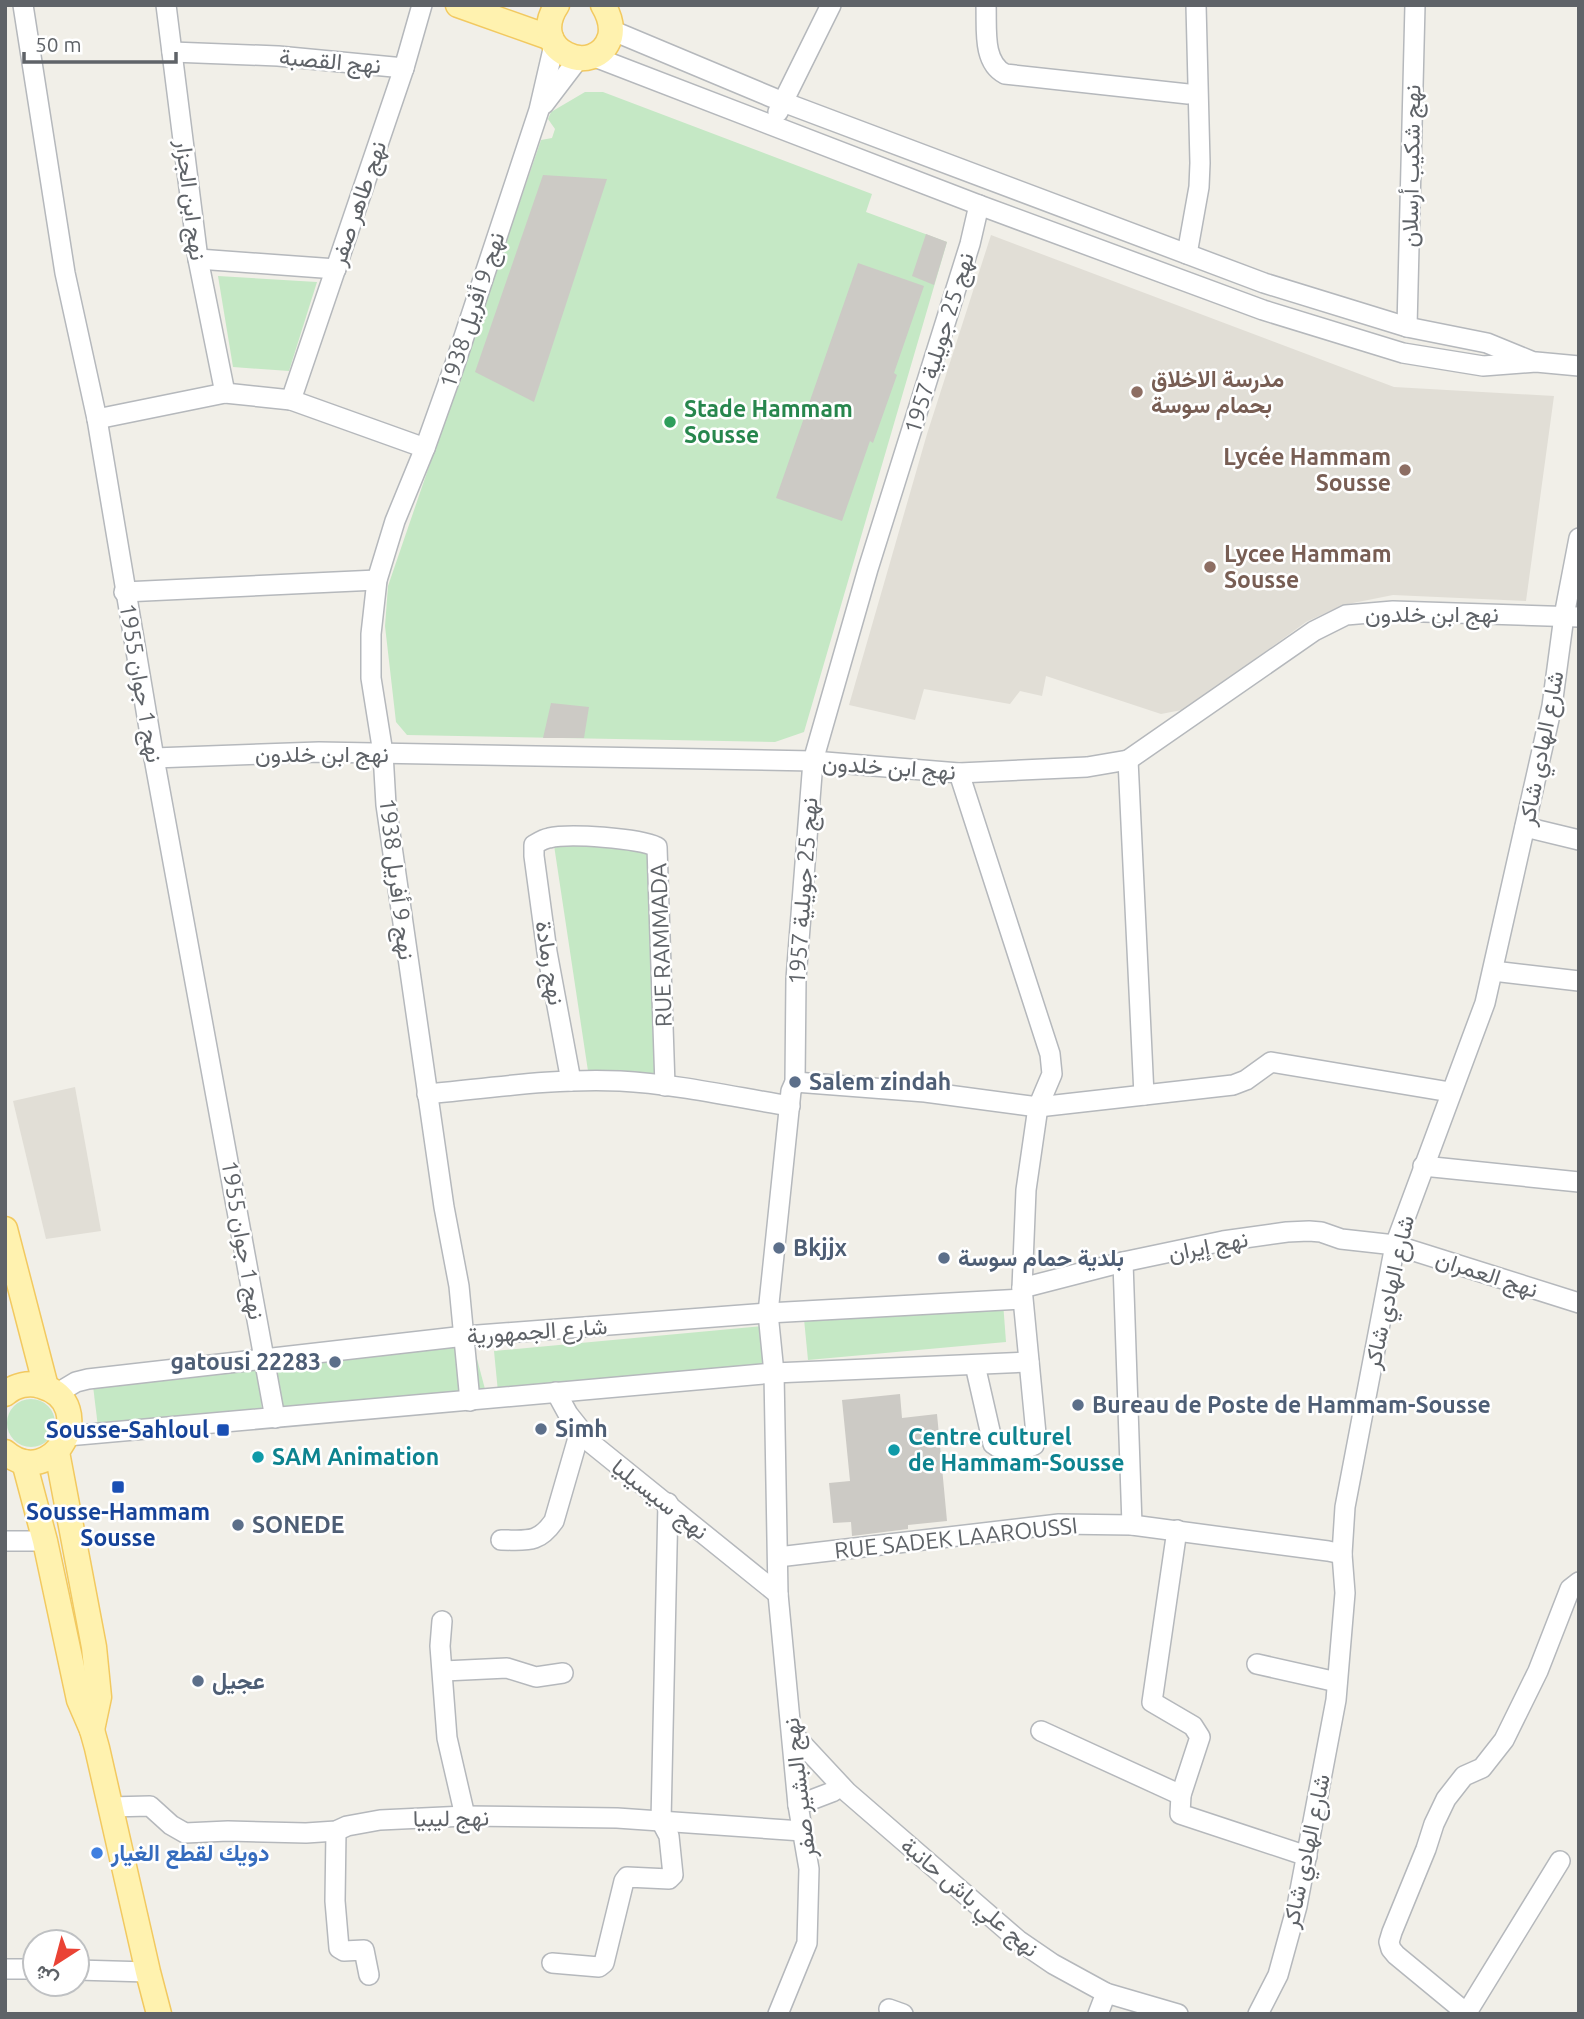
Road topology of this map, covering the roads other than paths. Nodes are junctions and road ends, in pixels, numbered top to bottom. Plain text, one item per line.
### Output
1 (23, 5) edge
2 (166, 5) edge
3 (422, 5) edge
4 (458, 5) edge
5 (557, 5) edge
6 (831, 5) edge
7 (986, 5) edge
8 (1196, 5) edge
9 (1415, 5) edge
10 (609, 14) edge
11 (552, 41) junction
12 (172, 51) junction
13 (586, 57) junction
14 (404, 68) junction
15 (1188, 94) dead end
16 (783, 102) junction
17 (539, 110) junction
18 (771, 126) junction
19 (979, 205) junction
20 (1187, 254) junction
21 (198, 259) junction
22 (336, 270) junction
23 (1407, 327) junction
24 (1536, 362) junction
25 (1579, 366) edge
26 (225, 393) junction
27 (291, 400) junction
28 (97, 419) junction
29 (425, 449) junction
30 (1579, 538) edge
31 (377, 580) junction
32 (124, 592) junction
33 (1572, 616) edge
34 (383, 753) junction
35 (154, 758) junction
36 (1128, 760) junction
37 (813, 761) junction
38 (959, 773) junction
39 (1525, 827) junction
40 (1579, 840) edge
41 (534, 845) joint
42 (1493, 971) junction
43 (1579, 981) edge
44 (571, 1081) junction
45 (795, 1082) junction
46 (665, 1086) junction
47 (1450, 1092) junction
48 (427, 1094) junction
49 (1144, 1095) junction
50 (790, 1106) junction
51 (1038, 1107) junction
52 (1423, 1166) junction
53 (1579, 1182) edge
54 (5, 1229) edge
55 (1395, 1245) junction
56 (1123, 1262) junction
57 (1022, 1294) junction
58 (1579, 1303) edge
59 (768, 1313) junction
60 (465, 1336) junction
61 (265, 1359) junction
62 (1029, 1362) junction
63 (975, 1365) junction
64 (774, 1373) junction
65 (51, 1391) junction
66 (556, 1392) junction
67 (5, 1394) edge
68 (470, 1401) junction
69 (275, 1418) junction
70 (580, 1431) junction
71 (62, 1444) junction
72 (11, 1456) edge
73 (668, 1503) junction
74 (1132, 1525) junction
75 (1177, 1530) junction
76 (501, 1539) dead end
77 (5, 1541) edge
78 (45, 1541) junction
79 (1342, 1555) junction
80 (778, 1557) junction
81 (1579, 1582) edge
82 (778, 1594) junction
83 (442, 1621) dead end
84 (1257, 1664) dead end
85 (444, 1671) junction
86 (564, 1673) dead end
87 (1337, 1682) junction
88 (92, 1730) junction
89 (1041, 1731) dead end
90 (792, 1733) junction
91 (841, 1786) junction
92 (1181, 1795) junction
93 (798, 1805) junction
94 (109, 1807) junction
95 (465, 1815) junction
96 (661, 1821) junction
97 (335, 1831) junction
98 (803, 1831) junction
99 (1307, 1856) junction
100 (1560, 1861) dead end
101 (552, 1963) dead end
102 (91, 1970) edge
103 (148, 1972) junction
104 (369, 1975) dead end
105 (1106, 1993) junction
106 (159, 2014) edge
107 (778, 2014) edge
108 (1098, 2014) edge
109 (1178, 2014) edge
110 (1258, 2014) edge
111 (1464, 2014) edge

1 - 28 street, نهج 1 جوان 1955
2 - 12 street, نهج ابن الجزار
3 - 14 street, نهج طاهر صفر
4 - 11 main road
5 - 11 main road
6 - 16 street
7 - 15 street
8 - 20 street
9 - 23 street, نهج شكيب أرسلان
10 - 13 main road
10 - 16 street
11 - 13 main road
11 - 17 street
12 - 14 street, نهج القصبة
12 - 21 street, نهج ابن الجزار
13 - 17 street
13 - 18 street
14 - 22 street, نهج طاهر صفر
16 - 18 street
16 - 20 street
17 - 29 street, نهج 9 أفريل 1938
18 - 19 street
19 - 24 street
19 - 37 street, نهج 25 جويلية 1957
20 - 23 street
21 - 22 street
21 - 26 street, نهج ابن الجزار
22 - 27 street, نهج طاهر صفر
23 - 24 street
24 - 25 street
26 - 27 street
26 - 28 street
27 - 29 street
28 - 32 street, نهج 1 جوان 1955
29 - 31 street, نهج 9 أفريل 1938
30 - 33 street, شارع الهادي شاكر
31 - 32 street
31 - 34 street, نهج 9 أفريل 1938
32 - 35 street, نهج 1 جوان 1955
33 - 36 street, نهج ابن خلدون
33 - 39 street, شارع الهادي شاكر
34 - 35 street, نهج ابن خلدون
34 - 37 street, نهج ابن خلدون
34 - 48 street, نهج 9 أفريل 1938
35 - 61 street, نهج 1 جوان 1955
36 - 38 street, نهج ابن خلدون
36 - 49 street
37 - 38 street, نهج ابن خلدون
37 - 45 street, نهج 25 جويلية 1957
38 - 51 street
39 - 40 street
39 - 42 street, شارع الهادي شاكر
41 - 44 street, نهج رمادة
41 - 46 street, RUE RAMMADA
42 - 43 street
42 - 47 street, شارع الهادي شاكر
44 - 46 street
44 - 48 street
45 - 50 street, نهج 25 جويلية 1957
45 - 51 street
46 - 50 street
47 - 49 street
47 - 52 street, شارع الهادي شاكر
48 - 60 street, نهج 9 أفريل 1938
49 - 51 street
50 - 59 street, نهج 25 جويلية 1957
51 - 57 street
52 - 53 street
52 - 55 street, شارع الهادي شاكر
54 - 65 main road
55 - 56 street, نهج إيران
55 - 58 street, نهج العمران
55 - 79 street, شارع الهادي شاكر
56 - 57 street, نهج إيران
56 - 74 street
57 - 59 street, شارع الجمهورية
57 - 62 street
59 - 60 street, شارع الجمهورية
59 - 64 street, نهج 25 جويلية 1957
60 - 61 street, شارع الجمهورية
60 - 68 street, نهج 9 أفريل 1938
61 - 65 street, شارع الجمهورية
61 - 69 street, نهج 1 جوان 1955
62 - 63 street
62 - 63 street
63 - 64 street
64 - 66 street
64 - 80 street, نهج 25 جويلية 1957
65 - 67 main road
65 - 71 main road
66 - 68 street
66 - 70 street, نهج سيسيليا
68 - 69 street
69 - 71 street
70 - 73 street, نهج سيسيليا
70 - 76 street
71 - 72 main road
71 - 88 main road
72 - 78 main road
73 - 82 street, نهج سيسيليا
73 - 96 street
74 - 75 street, RUE SADEK LAAROUSSI
74 - 80 street, RUE SADEK LAAROUSSI
75 - 79 street, RUE SADEK LAAROUSSI
75 - 92 street
77 - 78 street
78 - 88 main road
79 - 87 street, شارع الهادي شاكر
80 - 82 street, نهج البشير صفر
81 - 111 street
82 - 90 street, نهج البشير صفر
83 - 85 street
84 - 87 street
85 - 86 street
85 - 95 street
87 - 99 street, شارع الهادي شاكر
88 - 94 main road
89 - 92 street
90 - 91 street, نهج علي باش حانبة
90 - 93 street, نهج البشير صفر
91 - 93 street
91 - 105 street, نهج علي باش حانبة
92 - 99 street
93 - 98 street, نهج البشير صفر
94 - 97 street, نهج ليبيا
94 - 103 main road
95 - 96 street, نهج ليبيا
95 - 97 street, نهج ليبيا
96 - 98 street, نهج ليبيا
96 - 101 street
97 - 104 street
98 - 107 street, نهج البشير صفر
99 - 110 street, شارع الهادي شاكر
100 - 111 street
102 - 103 street
103 - 106 main road
105 - 108 street
105 - 109 street, نهج علي باش حانبة

